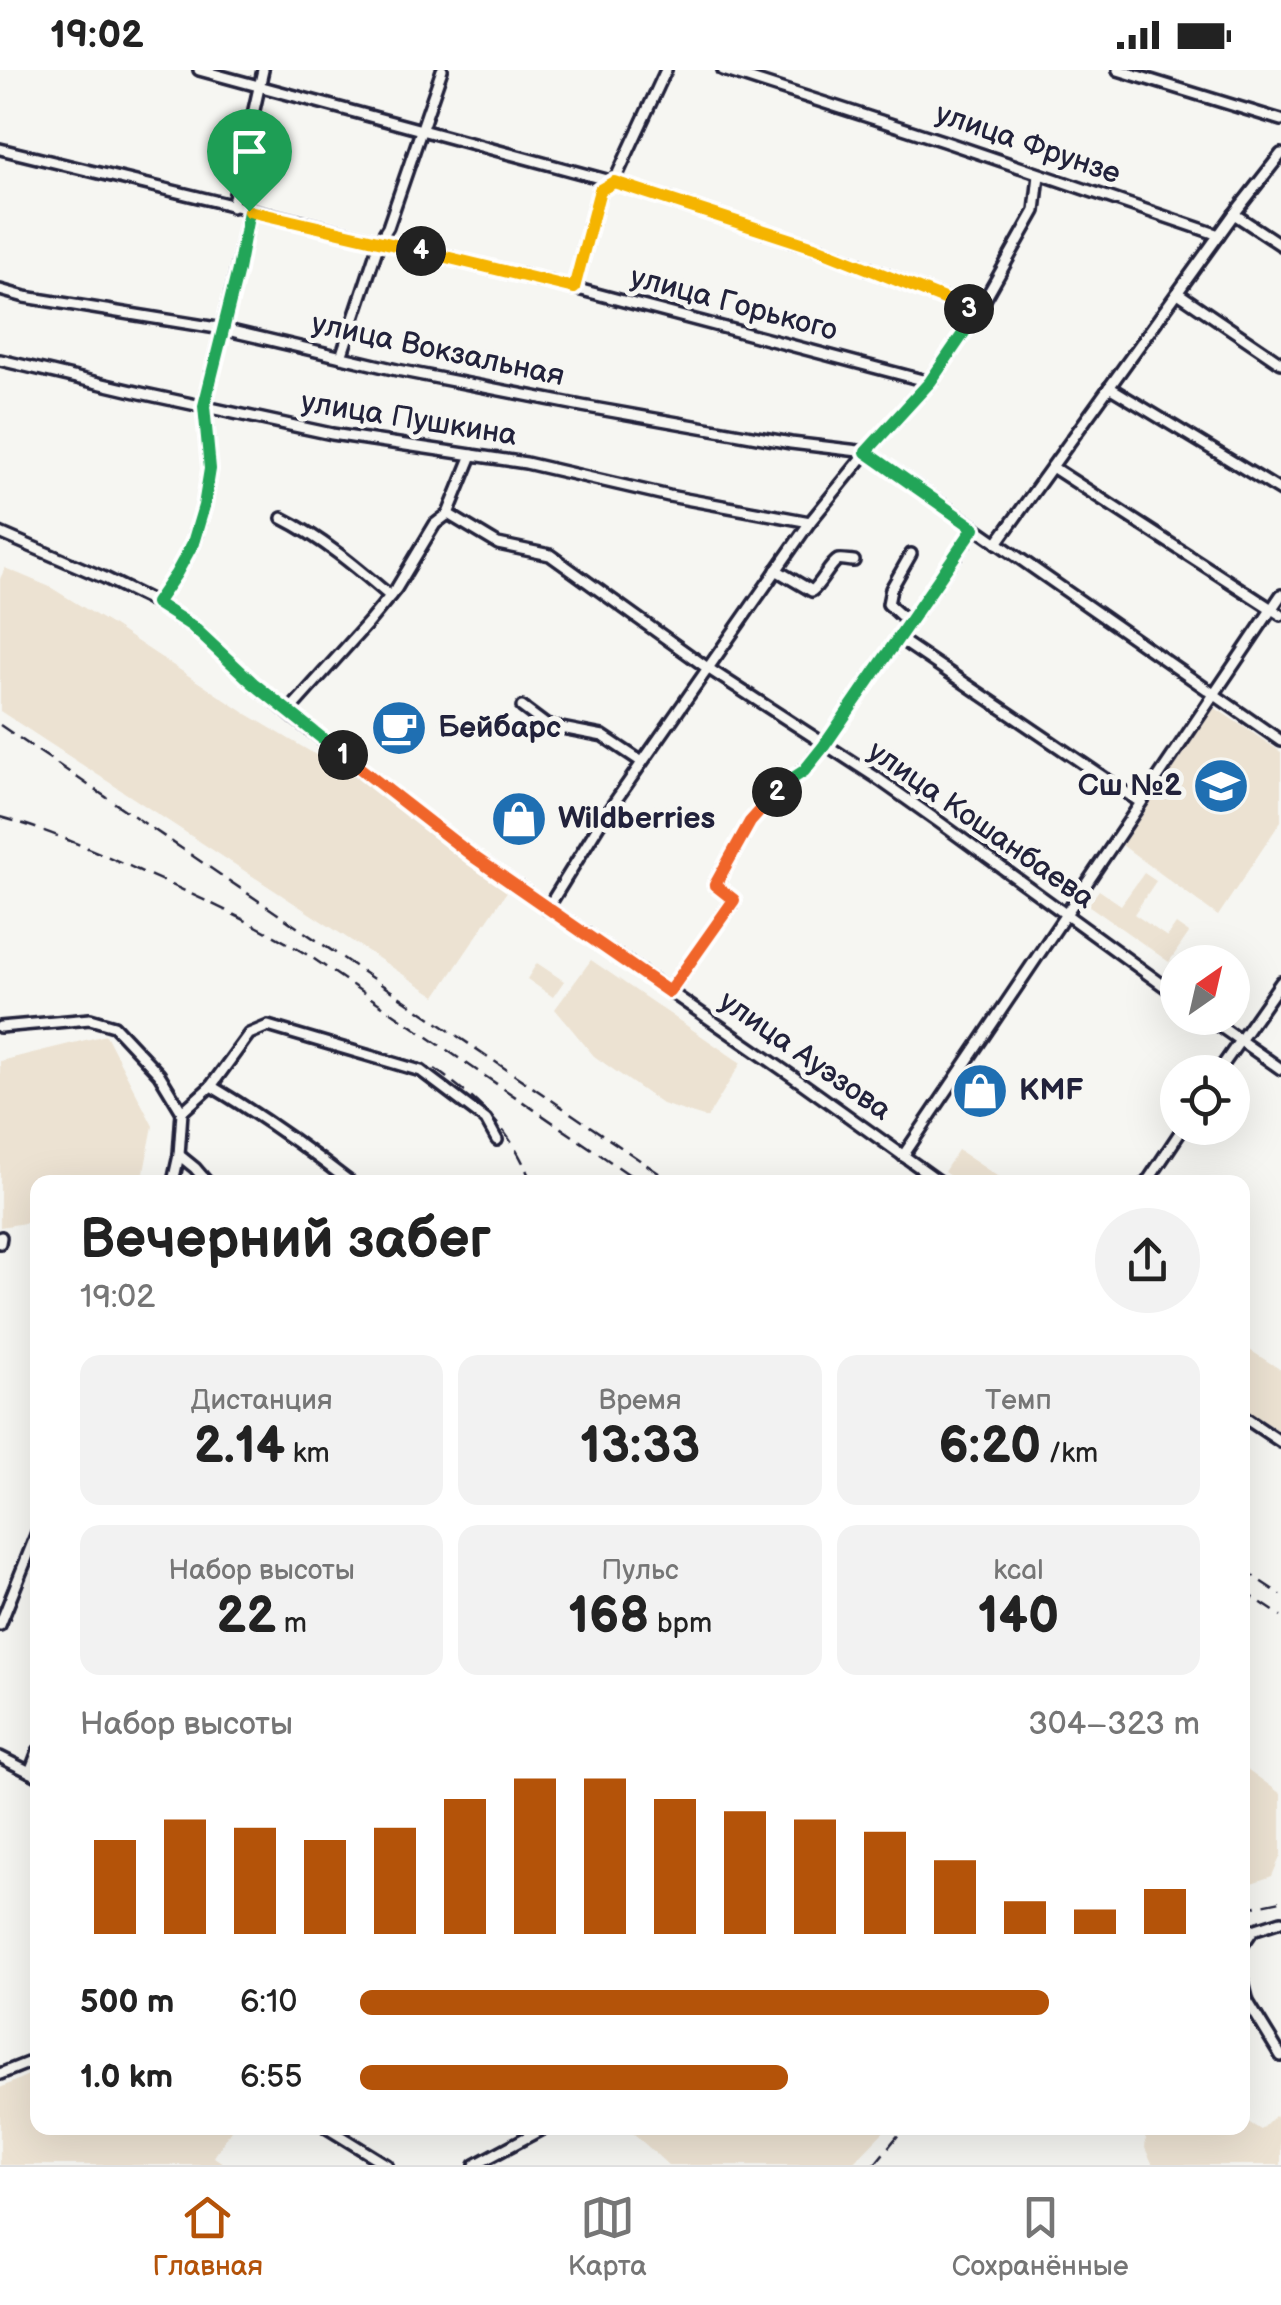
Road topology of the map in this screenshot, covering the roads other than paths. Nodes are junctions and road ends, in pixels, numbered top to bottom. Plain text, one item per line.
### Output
1 (200, 70) edge
2 (263, 70) edge
3 (442, 70) edge
4 (666, 70) edge
5 (723, 70) edge
6 (1118, 70) edge
7 (258, 86) junction
8 (1281, 120) edge
9 (424, 130) junction
10 (0, 149) edge
11 (1281, 154) edge
12 (1039, 175) junction
13 (614, 182) junction
14 (232, 207) junction
15 (249, 211) junction
16 (1234, 214) junction
17 (1219, 235) junction
18 (380, 240) junction
19 (1281, 245) edge
20 (574, 288) junction
21 (0, 290) edge
22 (1178, 292) junction
23 (978, 312) junction
24 (223, 329) junction
25 (342, 357) junction
26 (0, 360) edge
27 (1281, 363) edge
28 (930, 382) junction
29 (1109, 387) junction
30 (204, 406) junction
31 (866, 452) junction
32 (472, 455) junction
33 (1052, 467) junction
34 (1281, 491) edge
35 (448, 514) junction
36 (282, 518) dead end
37 (810, 522) junction
38 (974, 528) junction
39 (0, 533) edge
40 (996, 543) junction
41 (912, 554) dead end
42 (854, 562) dead end
43 (776, 570) junction
44 (1281, 595) edge
45 (390, 596) junction
46 (156, 603) junction
47 (1271, 609) junction
48 (1281, 615) edge
49 (908, 624) junction
50 (898, 638) junction
51 (706, 668) junction
52 (1212, 695) junction
53 (522, 708) dead end
54 (288, 712) junction
55 (1281, 741) edge
56 (824, 746) junction
57 (642, 762) junction
58 (1140, 802) junction
59 (547, 908) junction
60 (1066, 915) junction
61 (1281, 982) edge
62 (1160, 983) edge
63 (669, 992) junction
64 (0, 1027) edge
65 (1233, 1035) edge
66 (1240, 1040) junction
67 (1230, 1055) edge
68 (1281, 1069) edge
69 (210, 1086) junction
70 (182, 1112) junction
71 (497, 1140) dead end
72 (1171, 1145) edge
73 (179, 1156) junction
74 (902, 1156) junction
75 (175, 1175) edge
76 (201, 1175) edge
77 (341, 1175) edge
78 (930, 1175) edge
79 (1152, 1175) edge
80 (1250, 1421) edge
81 (1281, 1442) edge
82 (30, 1550) edge
83 (0, 1626) edge
84 (0, 1757) edge
85 (30, 1772) edge
86 (1281, 1921) edge
87 (1250, 1934) edge
88 (1250, 2005) edge
89 (1281, 2056) edge
90 (30, 2061) edge
91 (0, 2074) edge
92 (338, 2135) edge
93 (531, 2135) edge
94 (387, 2165) edge
95 (474, 2165) edge

1 - 7 street
2 - 7 street
3 - 9 street
4 - 13 street
5 - 12 street, улица Фрунзе
6 - 8 street
7 - 9 street
7 - 14 street
9 - 13 street
9 - 18 street
10 - 14 street, улица Горького
11 - 16 street
12 - 17 street, улица Фрунзе
12 - 23 street
13 - 20 street
13 - 23 street
14 - 15 street, улица Горького
15 - 18 street, улица Горького
15 - 24 street
16 - 17 street
16 - 19 street
17 - 22 street
18 - 20 street, улица Горького
18 - 25 street
20 - 28 street, улица Горького
21 - 24 street, улица Вокзальная
22 - 27 street
22 - 29 street
23 - 28 street
24 - 25 street, улица Вокзальная
24 - 30 street
25 - 31 street, улица Вокзальная
26 - 30 street, улица Пушкина
28 - 31 street
29 - 33 street
29 - 34 street
30 - 32 street, улица Пушкина
30 - 46 street
31 - 37 street
31 - 38 street
32 - 35 street
32 - 37 street, улица Пушкина
33 - 40 street
33 - 47 street
35 - 45 street
35 - 51 street, улица Кошанбаева
36 - 45 street
37 - 43 street
38 - 40 street
38 - 49 street
39 - 46 street, улица Ауэзова
40 - 52 street
41 - 49 street
42 - 43 street
43 - 51 street
44 - 47 street
45 - 54 street
46 - 54 street, улица Ауэзова
47 - 48 street
47 - 52 street
49 - 50 street
50 - 56 street
50 - 58 street
51 - 56 street, улица Кошанбаева
51 - 57 street
52 - 55 street
52 - 58 street
53 - 57 street
54 - 59 street, улица Ауэзова
56 - 60 street, улица Кошанбаева
56 - 63 street
57 - 59 street
58 - 60 street
59 - 63 street, улица Ауэзова
60 - 62 street, улица Кошанбаева
60 - 74 street
61 - 66 street
63 - 74 street, улица Ауэзова
64 - 70 street
65 - 66 street
66 - 67 street
66 - 68 street
69 - 70 street
69 - 71 street
69 - 77 street
70 - 73 street
72 - 79 street
73 - 75 street
73 - 76 street
74 - 78 street, улица Ауэзова
80 - 81 street
82 - 83 street
84 - 85 street
86 - 87 street
88 - 89 street
90 - 91 street
92 - 94 street
93 - 95 street

